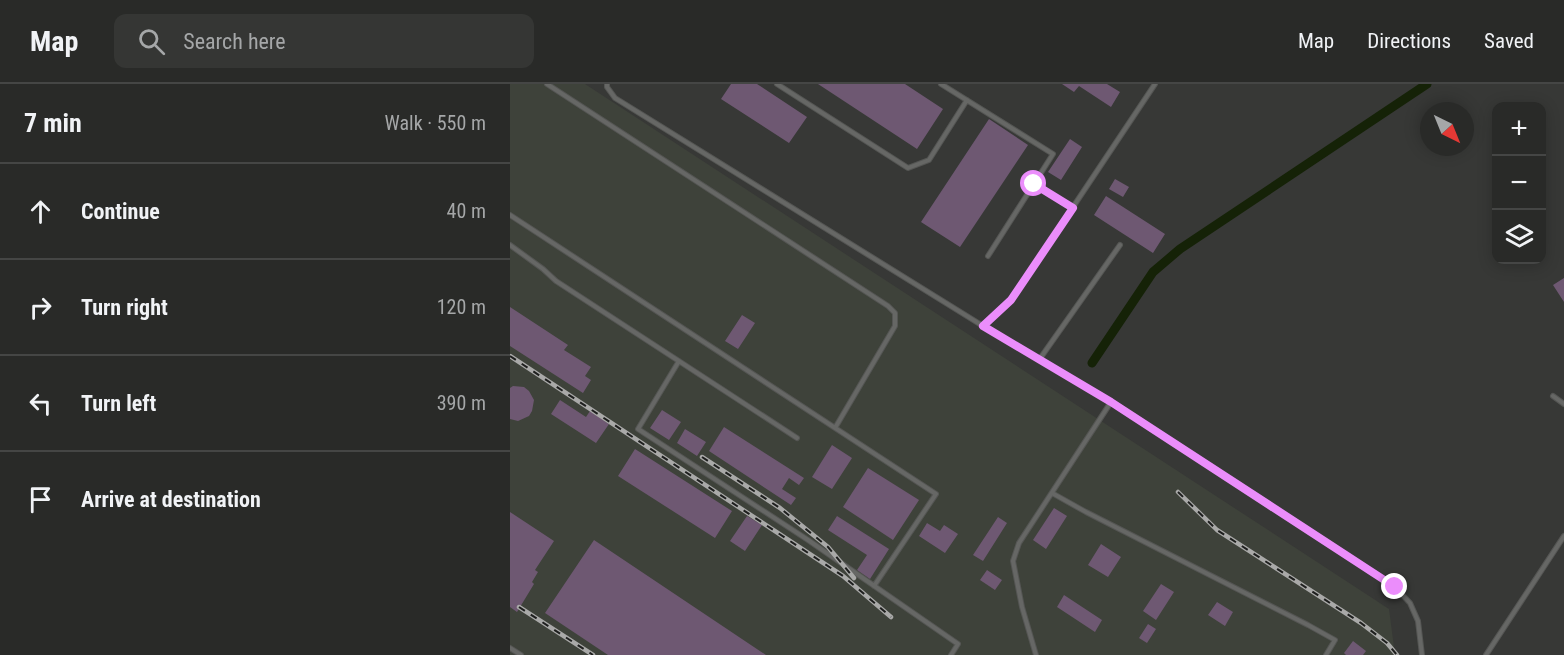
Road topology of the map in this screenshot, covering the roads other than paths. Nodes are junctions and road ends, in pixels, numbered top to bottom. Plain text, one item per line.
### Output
1 (547, 84) edge
2 (607, 84) edge
3 (777, 84) edge
4 (941, 84) edge
5 (1155, 84) edge
6 (967, 100) junction
7 (1034, 184) junction
8 (1073, 208) junction
9 (510, 215) edge
10 (510, 245) edge
11 (1120, 245) dead end
12 (988, 256) dead end
13 (983, 326) junction
14 (1039, 360) junction
15 (680, 361) junction
16 (1553, 396) dead end
17 (1111, 402) junction
18 (1564, 404) edge
19 (835, 428) junction
20 (797, 438) dead end
21 (1052, 493) junction
22 (1564, 536) edge
23 (874, 586) junction
24 (510, 648) edge
25 (521, 655) edge
26 (951, 655) edge
27 (1036, 655) edge
28 (1326, 655) edge
29 (1422, 655) edge
30 (1486, 655) edge

1 - 19 lane
2 - 13 lane
3 - 6 lane
4 - 6 lane
5 - 8 lane
6 - 7 lane
7 - 8 lane
7 - 12 lane
8 - 13 lane
9 - 19 lane
10 - 15 lane
11 - 14 lane
13 - 14 lane
14 - 17 lane
15 - 20 lane
15 - 23 lane
16 - 18 lane
17 - 21 lane
17 - 29 lane
19 - 23 lane
21 - 27 lane
21 - 28 lane
22 - 30 lane
23 - 26 lane
24 - 25 lane

